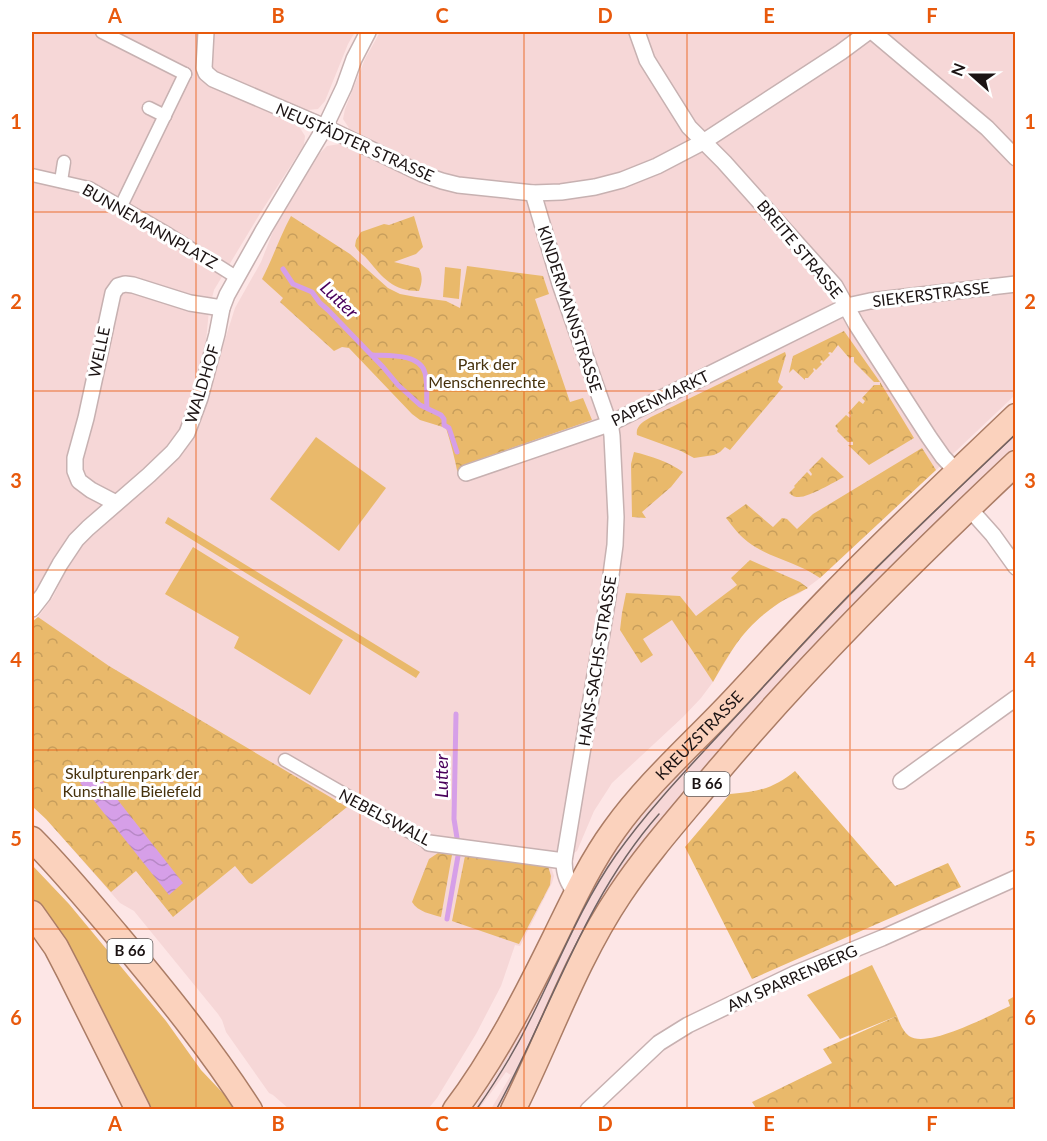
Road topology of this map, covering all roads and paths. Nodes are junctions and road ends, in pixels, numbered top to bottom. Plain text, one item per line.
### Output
1 (102, 32) edge
2 (206, 32) edge
3 (368, 32) edge
4 (637, 32) edge
5 (868, 32) edge
6 (873, 32) edge
7 (204, 68) junction
8 (185, 74) junction
9 (148, 108) dead end
10 (165, 116) junction
11 (325, 127) junction
12 (703, 142) junction
13 (1016, 159) edge
14 (64, 162) dead end
15 (32, 175) edge
16 (61, 181) junction
17 (533, 193) junction
18 (121, 206) junction
19 (236, 277) junction
20 (1016, 284) edge
21 (847, 306) junction
22 (222, 308) junction
23 (1016, 416) edge
24 (609, 424) junction
25 (1016, 463) edge
26 (957, 472) junction
27 (466, 473) dead end
28 (116, 503) junction
29 (968, 507) junction
30 (1016, 567) edge
31 (32, 609) edge
32 (1016, 698) edge
33 (285, 760) dead end
34 (901, 781) dead end
35 (32, 839) edge
36 (429, 843) joint
37 (564, 861) junction
38 (1016, 878) edge
39 (576, 894) junction
40 (32, 913) edge
41 (138, 1110) edge
42 (250, 1110) edge
43 (454, 1110) edge
44 (513, 1110) edge
45 (588, 1110) edge

1 - 8 street
2 - 7 street
3 - 11 street, WALDHOF
4 - 12 street, BREITE STRASSE
5 - 12 street, NEUSTÄDTER STRASSE
6 - 13 street
7 - 8 street
7 - 11 street, NEUSTÄDTER STRASSE
8 - 10 street
9 - 10 street
10 - 18 street
11 - 17 street, NEUSTÄDTER STRASSE
11 - 19 street, WALDHOF
12 - 17 street, NEUSTÄDTER STRASSE
12 - 21 street, BREITE STRASSE
14 - 16 street, BUNNEMANNPLATZ
15 - 16 street, BUNNEMANNPLATZ
16 - 18 street, BUNNEMANNPLATZ
17 - 24 street, KINDERMANNSTRASSE
18 - 19 street, BUNNEMANNPLATZ
19 - 22 street, WALDHOF
20 - 21 street, SIEKERSTRASSE
21 - 24 street, PAPENMARKT
21 - 26 street, BREITE STRASSE
22 - 28 street, WALDHOF
22 - 28 street, WELLE
23 - 26 main road, KREUZSTRASSE / B 66
24 - 27 street, PAPENMARKT
24 - 37 street, HANS-SACHS-STRASSE
25 - 29 main road, B 66
26 - 39 main road, KREUZSTRASSE / B 66
28 - 31 street, WALDHOF
29 - 30 street
29 - 44 main road, B 66
32 - 34 street
33 - 36 street, NEBELSWALL
35 - 42 main road, B 66
36 - 37 street, NEBELSWALL
37 - 39 street, HANS-SACHS-STRASSE
38 - 45 street, AM SPARRENBERG
39 - 43 main road, KREUZSTRASSE / B 66
40 - 41 main road

